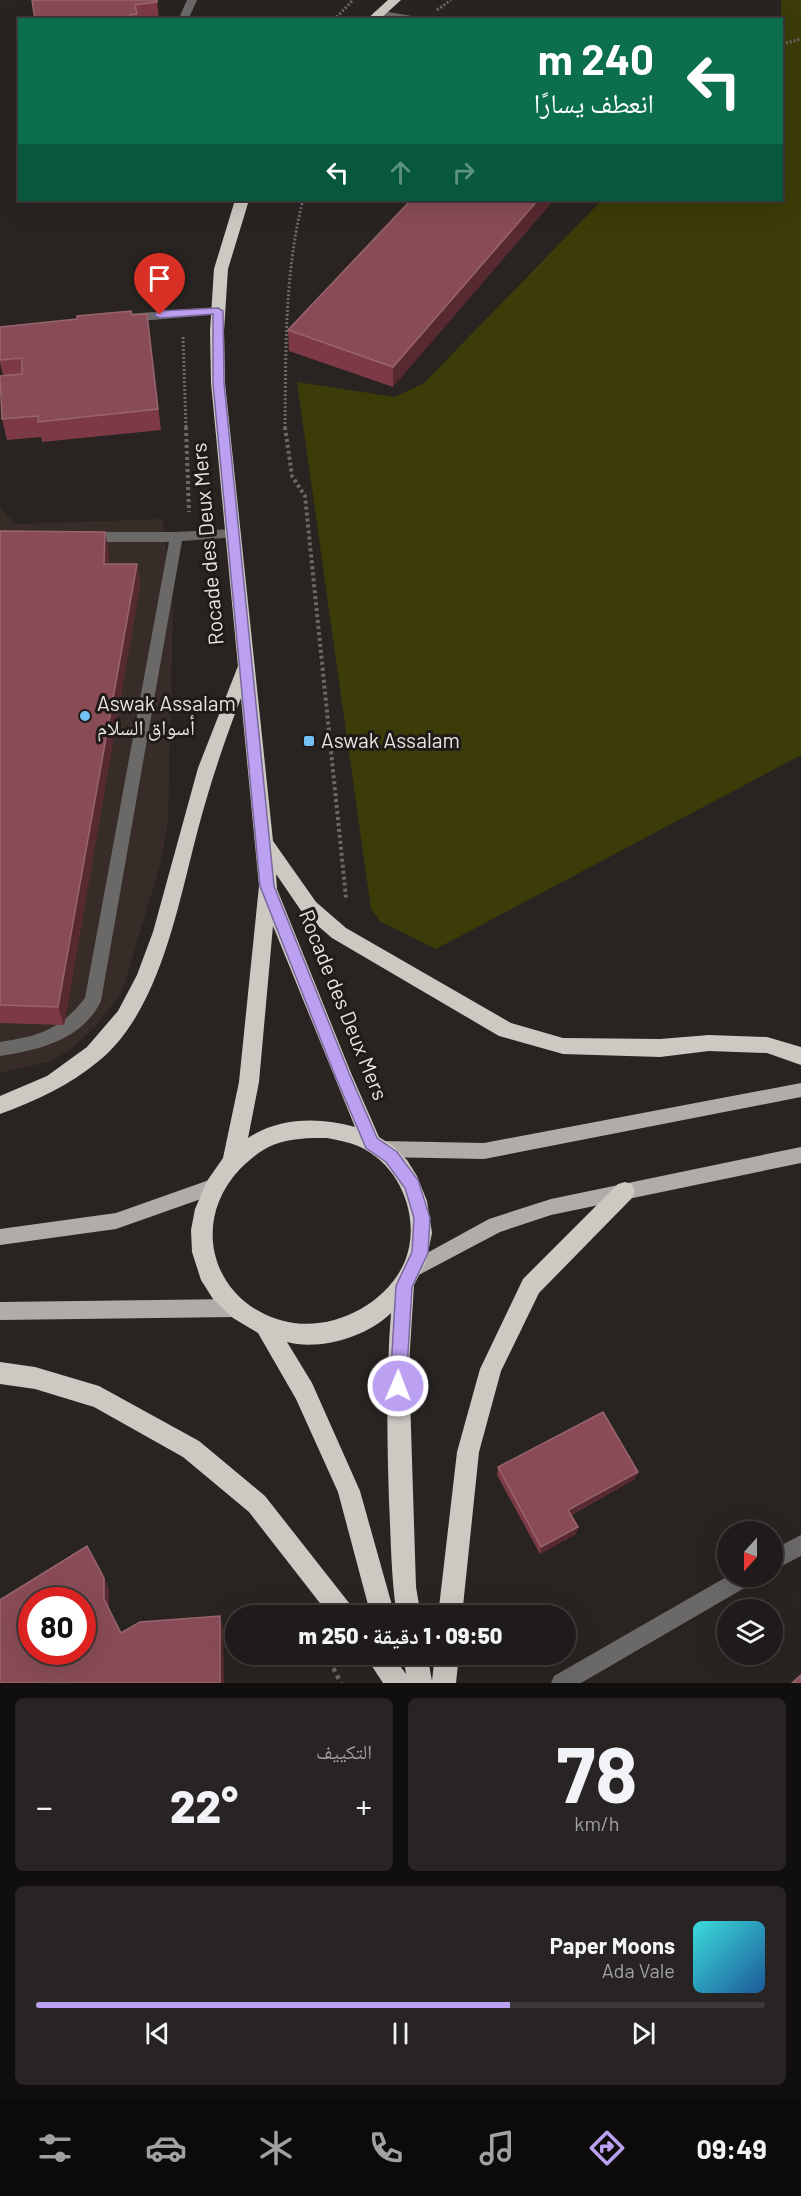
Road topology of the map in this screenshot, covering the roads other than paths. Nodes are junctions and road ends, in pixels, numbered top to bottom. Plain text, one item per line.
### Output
1 (192, 0) edge
2 (395, 0) edge
3 (374, 16) edge
4 (184, 18) edge
5 (396, 18) edge
6 (242, 201) edge
7 (218, 311) junction
8 (114, 320) edge
9 (233, 534) junction
10 (70, 537) edge
11 (176, 537) junction
12 (244, 667) junction
13 (263, 842) junction
14 (267, 886) junction
15 (0, 1049) edge
16 (801, 1056) edge
17 (801, 1090) edge
18 (0, 1105) edge
19 (377, 1146) junction
20 (801, 1155) edge
21 (233, 1161) junction
22 (212, 1187) junction
23 (625, 1191) junction
24 (0, 1238) edge
25 (409, 1278) junction
26 (235, 1308) junction
27 (0, 1311) edge
28 (265, 1325) junction
29 (0, 1373) edge
30 (801, 1545) edge
31 (783, 1555) edge
32 (727, 1587) edge
33 (336, 1605) edge
34 (380, 1605) edge
35 (407, 1605) edge
36 (451, 1605) edge
37 (385, 1665) edge
38 (396, 1665) edge
39 (417, 1665) edge
40 (446, 1665) edge
41 (400, 1683) edge
42 (420, 1683) edge
43 (444, 1683) edge
44 (561, 1683) edge

1 - 4 street
2 - 3 highway
3 - 5 street
6 - 7 highway, Rocade des Deux Mers
7 - 8 street
7 - 9 highway, Rocade des Deux Mers
9 - 11 street
9 - 12 highway, Rocade des Deux Mers
10 - 11 street
11 - 15 street
12 - 13 highway, Rocade des Deux Mers
12 - 18 highway
13 - 14 highway, Rocade des Deux Mers
13 - 16 highway
14 - 19 highway, Rocade des Deux Mers
14 - 21 highway, Rocade des Deux Mers
17 - 19 main road
19 - 21 highway, Rocade des Deux Mers
19 - 25 highway, Rocade des Deux Mers
20 - 23 main road
21 - 22 highway, Rocade des Deux Mers
22 - 24 main road
22 - 26 highway, Rocade des Deux Mers
23 - 25 main road
23 - 36 highway
25 - 28 highway, Rocade des Deux Mers
25 - 35 highway, Rocade des Deux Mers
26 - 27 main road
26 - 28 highway, Rocade des Deux Mers
28 - 34 highway, Rocade des Deux Mers
29 - 33 highway
30 - 31 street
32 - 44 street
37 - 41 highway
38 - 41 highway
39 - 42 highway
40 - 43 highway

